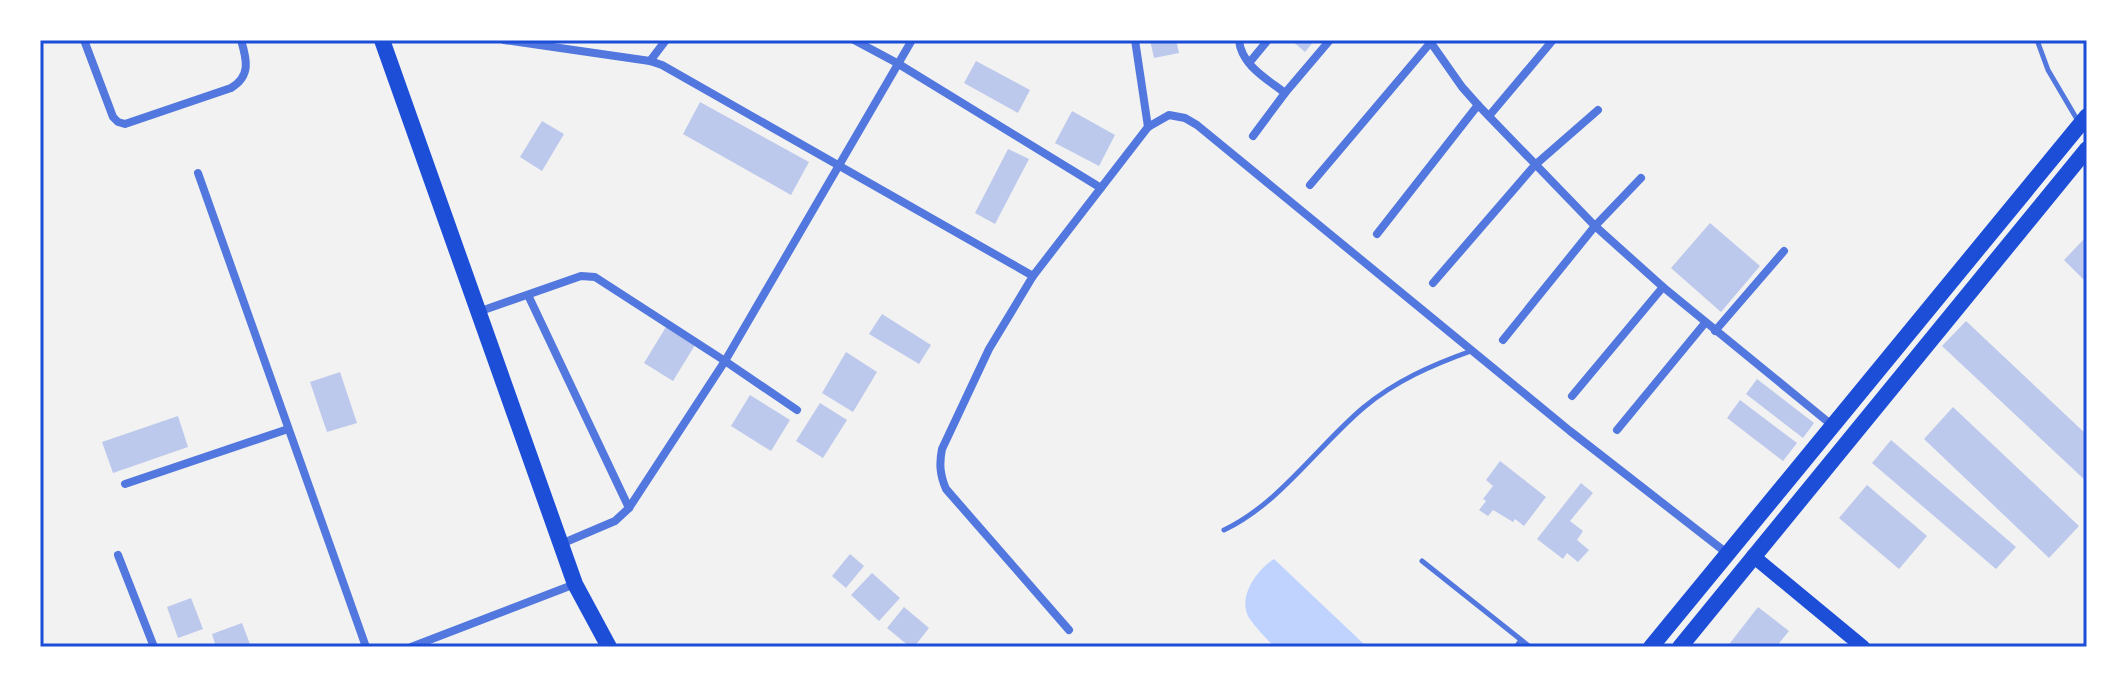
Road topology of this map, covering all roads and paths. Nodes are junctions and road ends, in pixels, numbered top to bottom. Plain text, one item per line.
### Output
1 (84, 40) edge
2 (241, 40) edge
3 (382, 40) edge
4 (504, 40) edge
5 (666, 40) edge
6 (854, 40) edge
7 (912, 40) edge
8 (1135, 40) edge
9 (1239, 40) edge
10 (1268, 40) edge
11 (1330, 40) edge
12 (1553, 40) edge
13 (2037, 40) edge
14 (1430, 41) edge
15 (650, 61) junction
16 (897, 63) junction
17 (1249, 63) junction
18 (1285, 93) junction
19 (1478, 105) junction
20 (1598, 110) dead end
21 (1489, 116) junction
22 (2084, 120) edge
23 (1148, 127) junction
24 (1253, 136) dead end
25 (2087, 149) edge
26 (839, 164) junction
27 (1535, 165) junction
28 (198, 173) dead end
29 (1641, 178) dead end
30 (1310, 185) dead end
31 (1101, 188) junction
32 (1595, 226) junction
33 (1377, 234) dead end
34 (1784, 251) dead end
35 (1033, 276) junction
36 (1433, 283) dead end
37 (1663, 287) junction
38 (528, 295) junction
39 (484, 310) junction
40 (1705, 323) junction
41 (1715, 331) junction
42 (1503, 340) dead end
43 (1471, 351) junction
44 (725, 361) junction
45 (1572, 396) dead end
46 (797, 410) dead end
47 (1833, 426) junction
48 (288, 429) junction
49 (1617, 430) dead end
50 (125, 484) dead end
51 (629, 508) junction
52 (1224, 530) dead end
53 (561, 544) junction
54 (1729, 554) junction
55 (118, 555) dead end
56 (1753, 556) junction
57 (1422, 561) dead end
58 (575, 584) junction
59 (1069, 630) dead end
60 (1521, 640) junction
61 (154, 647) edge
62 (366, 647) edge
63 (411, 647) edge
64 (609, 647) edge
65 (1516, 647) edge
66 (1530, 647) edge
67 (1651, 647) edge
68 (1680, 647) edge
69 (1863, 647) edge

1 - 2 street
3 - 39 main road
4 - 15 street
5 - 15 street
6 - 16 street
7 - 16 street
8 - 23 street
9 - 17 street
10 - 17 street
11 - 18 street
12 - 21 street
13 - 22 lane
14 - 19 street
14 - 30 street
15 - 26 street
16 - 26 street
16 - 31 street
17 - 18 street
18 - 24 street
19 - 21 street
19 - 33 street
20 - 27 street
21 - 27 street
22 - 47 main road
23 - 31 street
23 - 43 street
25 - 56 main road
26 - 35 street
26 - 44 street
27 - 32 street
27 - 36 street
28 - 48 street
29 - 32 street
31 - 35 street
32 - 37 street
32 - 42 street
34 - 41 street
35 - 59 street
37 - 40 street
37 - 45 street
38 - 39 street
38 - 44 street
38 - 51 street
39 - 53 main road
40 - 41 street
40 - 49 street
41 - 47 street
43 - 52 lane
43 - 54 street
44 - 46 street
44 - 51 street
47 - 54 main road
48 - 50 street
48 - 62 street
51 - 53 street
53 - 58 main road
54 - 67 main road
55 - 61 street
56 - 68 main road
56 - 69 main road
57 - 60 lane
58 - 63 street
58 - 64 main road
60 - 65 lane
60 - 66 lane

